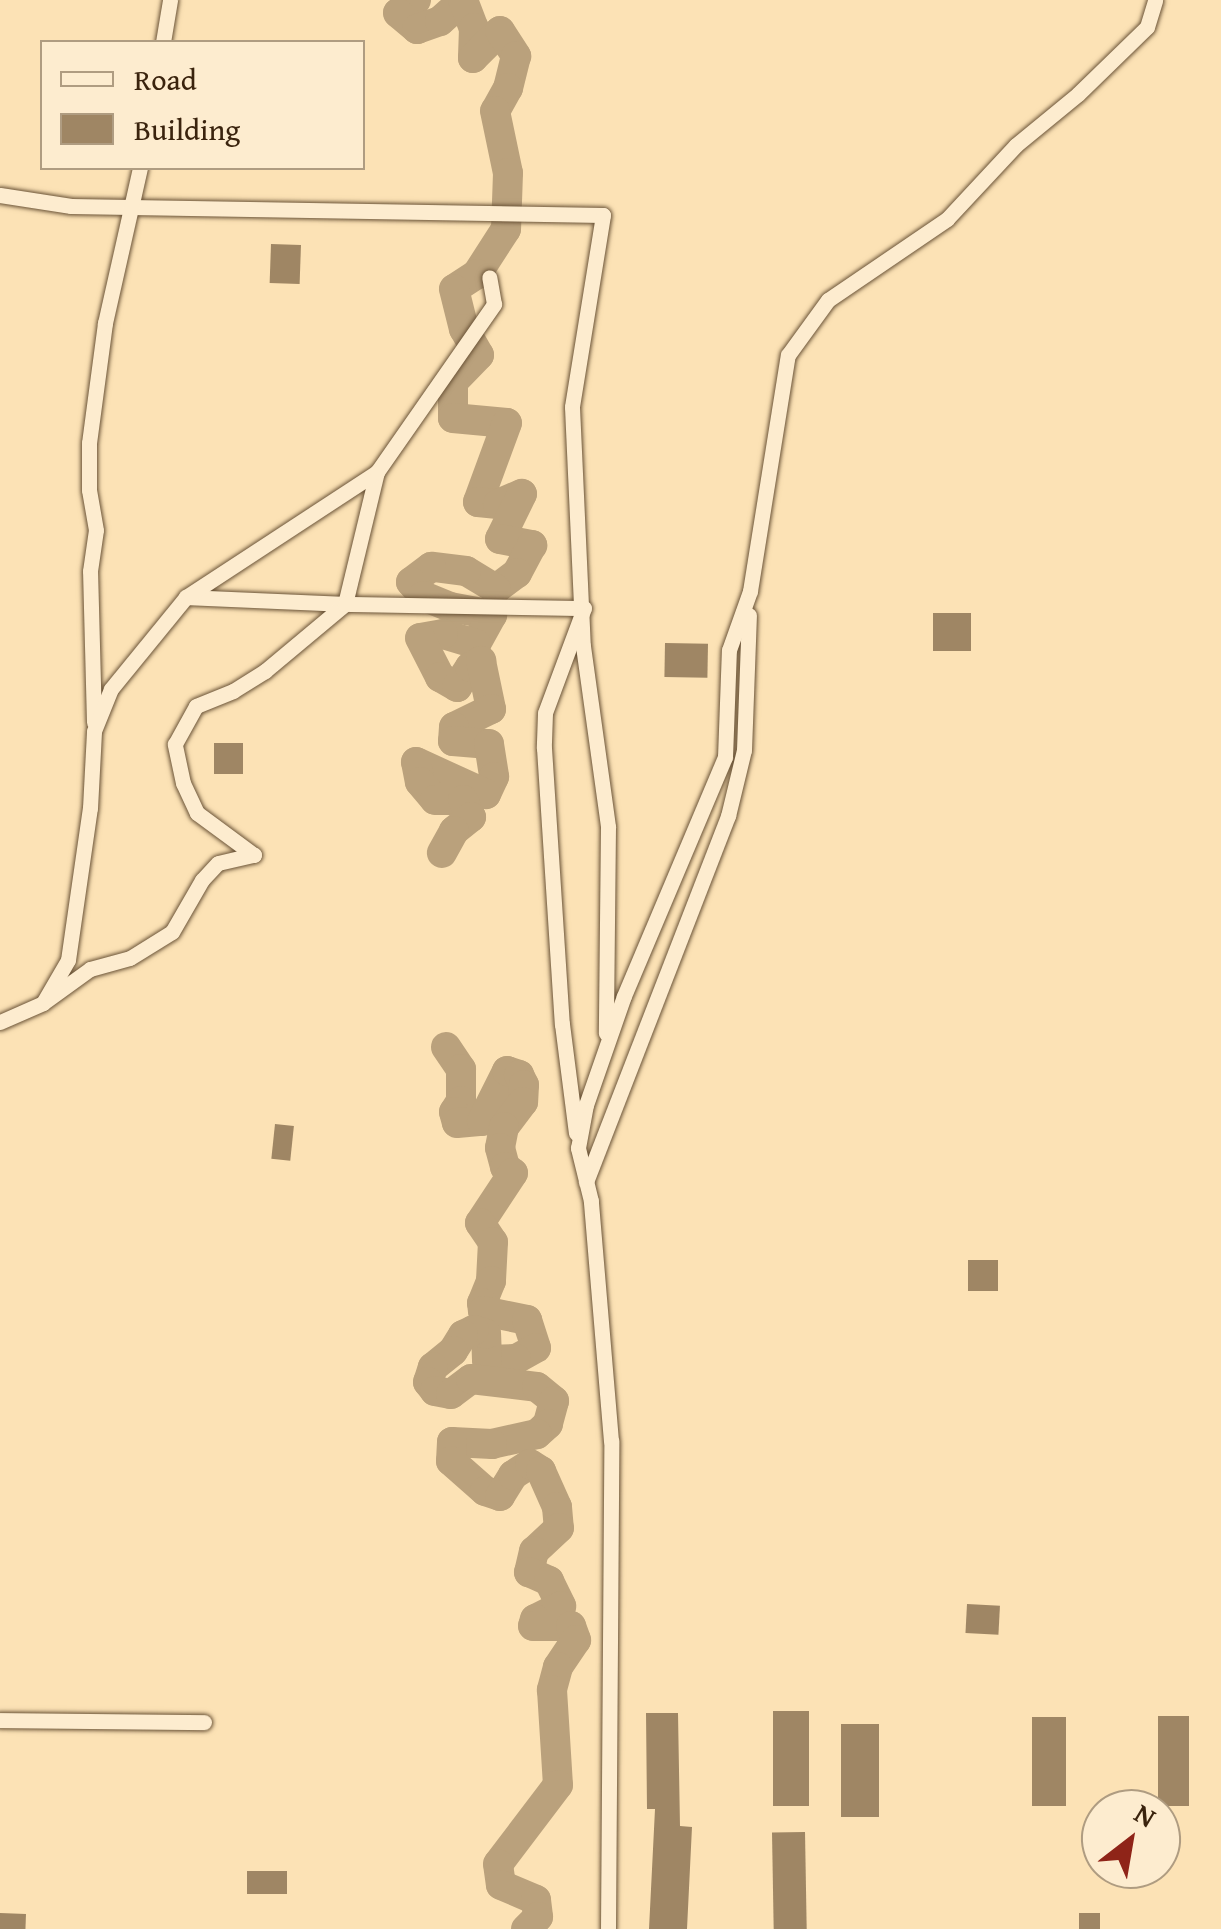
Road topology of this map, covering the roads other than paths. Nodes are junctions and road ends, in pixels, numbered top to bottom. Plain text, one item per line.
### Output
1 (170, 0) edge
2 (1156, 0) edge
3 (163, 40) edge
4 (139, 170) edge
5 (0, 196) edge
6 (129, 207) junction
7 (489, 276) dead end
8 (377, 472) junction
9 (750, 592) junction
10 (186, 597) junction
11 (345, 604) junction
12 (584, 608) junction
13 (94, 731) junction
14 (43, 1003) junction
15 (0, 1022) edge
16 (606, 1045) junction
17 (578, 1148) junction
18 (586, 1182) junction
19 (0, 1720) edge
20 (204, 1722) dead end
21 (608, 1929) edge

1 - 3 street
2 - 9 street
4 - 6 street
5 - 6 street
6 - 12 street
6 - 13 street
7 - 8 street
8 - 10 street
8 - 11 street
9 - 16 street
9 - 18 street
10 - 11 street
10 - 13 street
11 - 12 street
11 - 14 street
12 - 16 street
12 - 17 street
13 - 14 street
14 - 15 street
16 - 17 street
17 - 18 street
18 - 21 street
19 - 20 street

